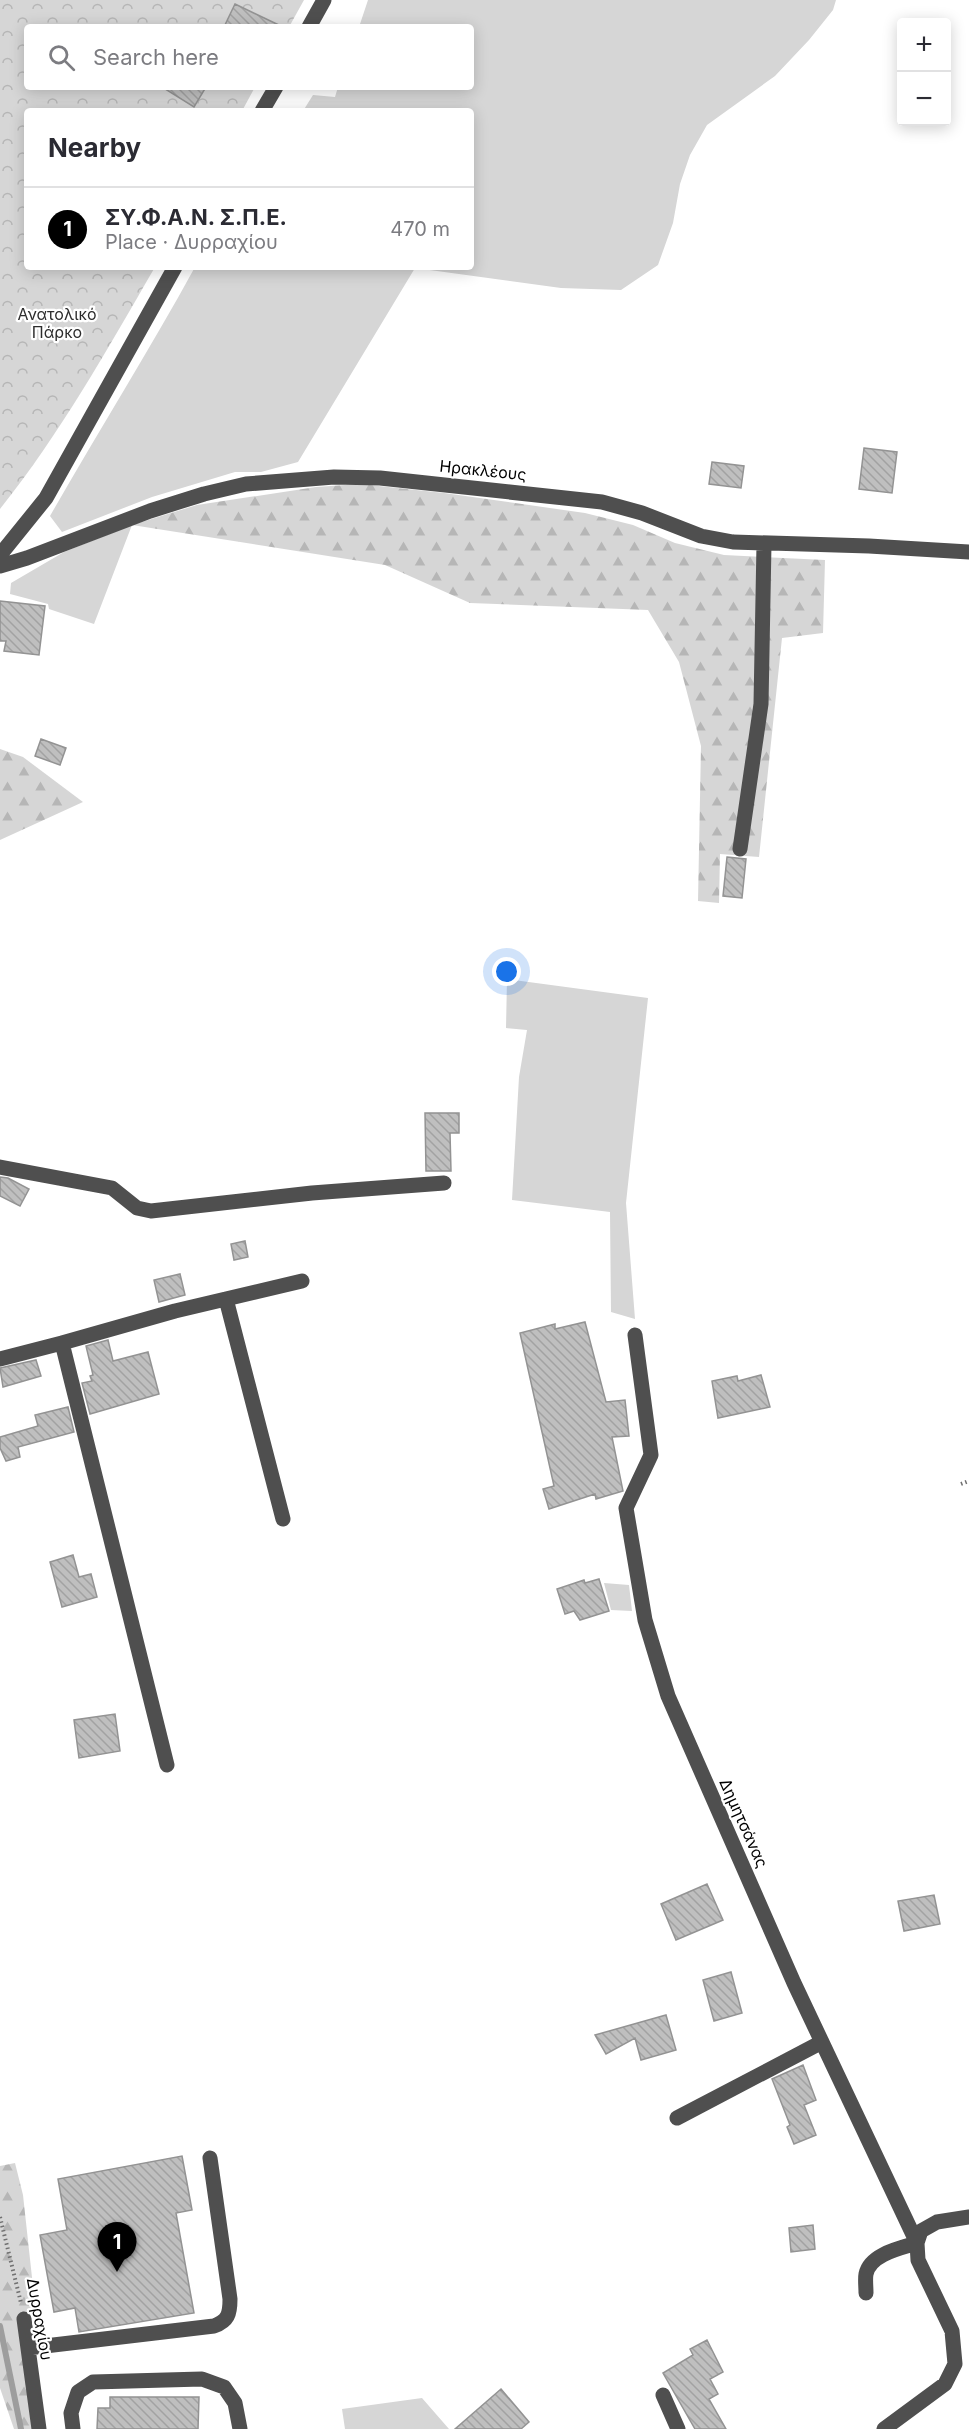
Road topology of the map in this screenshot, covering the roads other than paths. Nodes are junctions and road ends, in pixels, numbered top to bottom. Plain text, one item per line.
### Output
1 (324, 0) edge
2 (311, 24) edge
3 (274, 90) edge
4 (264, 108) edge
5 (173, 270) edge
6 (764, 544) junction
7 (969, 552) edge
8 (0, 555) edge
9 (0, 566) edge
10 (740, 849) dead end
11 (0, 1167) edge
12 (444, 1183) dead end
13 (302, 1281) dead end
14 (226, 1299) junction
15 (635, 1335) dead end
16 (62, 1343) junction
17 (0, 1359) edge
18 (283, 1519) dead end
19 (167, 1765) dead end
20 (822, 2042) junction
21 (677, 2118) dead end
22 (210, 2158) dead end
23 (969, 2217) edge
24 (917, 2243) junction
25 (866, 2293) dead end
26 (24, 2319) road end
27 (28, 2348) junction
28 (663, 2395) dead end
29 (39, 2429) edge
30 (72, 2429) edge
31 (240, 2429) edge
32 (678, 2429) edge
33 (884, 2429) edge

1 - 2 street
3 - 4 street
5 - 8 street
6 - 7 street, Ηρακλέους
6 - 9 street, Ηρακλέους
6 - 10 street
11 - 12 street
13 - 14 street
14 - 16 street
14 - 18 street
15 - 20 street, Δημητσάνας
16 - 17 street
16 - 19 street
20 - 21 street
20 - 24 street, Δημητσάνας
22 - 27 street
23 - 24 street
24 - 25 street
24 - 33 street, Δημητσάνας
26 - 27 street, Δυρραχίου
27 - 29 street, Δυρραχίου
28 - 32 street
30 - 31 street

